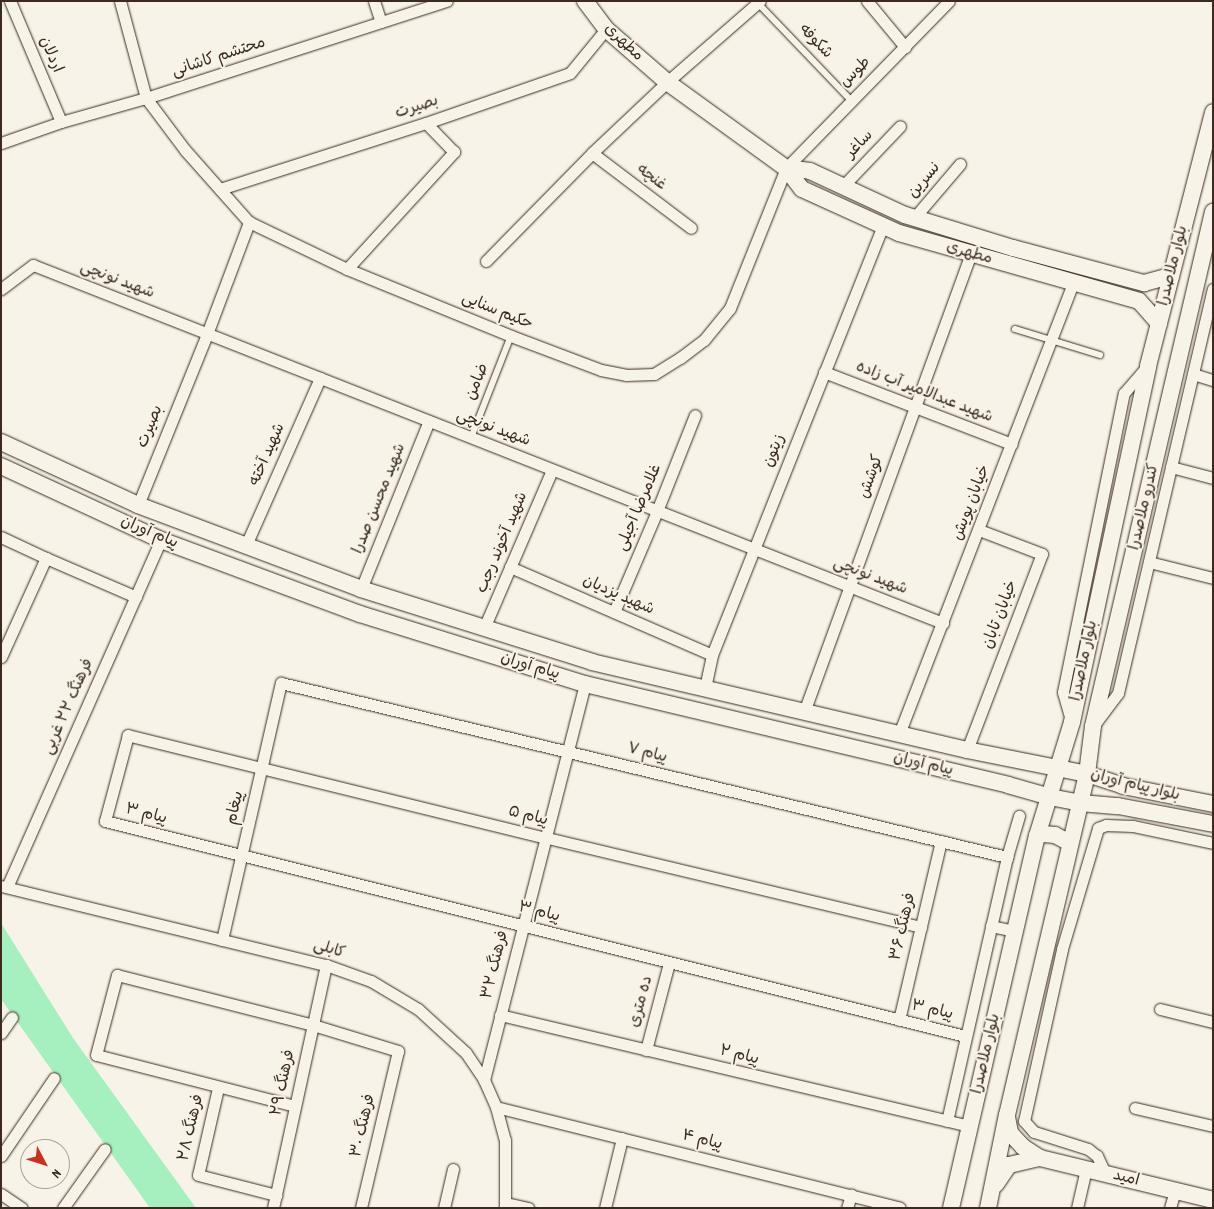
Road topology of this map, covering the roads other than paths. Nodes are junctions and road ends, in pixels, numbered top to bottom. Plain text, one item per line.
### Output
1 (10, 1) edge
2 (120, 1) edge
3 (374, 1) edge
4 (447, 1) edge
5 (585, 1) edge
6 (867, 1) edge
7 (949, 1) edge
8 (759, 2) edge
9 (381, 22) junction
10 (606, 29) junction
11 (904, 47) junction
12 (668, 82) junction
13 (146, 98) junction
14 (852, 101) junction
15 (1213, 112) edge
16 (61, 122) junction
17 (426, 123) junction
18 (900, 126) dead end
19 (1, 143) edge
20 (592, 153) junction
21 (960, 164) dead end
22 (786, 168) junction
23 (842, 187) junction
24 (220, 189) junction
25 (1213, 212) edge
26 (914, 218) junction
27 (249, 222) junction
28 (882, 226) junction
29 (691, 228) dead end
30 (971, 254) junction
31 (486, 261) dead end
32 (347, 269) junction
33 (1172, 276) junction
34 (1073, 283) junction
35 (1144, 283) junction
36 (1, 289) edge
37 (1212, 293) edge
38 (1139, 301) junction
39 (1159, 323) junction
40 (1015, 330) dead end
41 (207, 334) junction
42 (512, 336) junction
43 (1052, 341) junction
44 (1100, 355) dead end
45 (824, 372) junction
46 (1193, 374) junction
47 (320, 378) junction
48 (1213, 380) edge
49 (915, 408) junction
50 (695, 415) dead end
51 (429, 421) junction
52 (471, 438) junction
53 (1, 442) edge
54 (1012, 444) junction
55 (1, 466) edge
56 (1171, 466) junction
57 (552, 470) junction
58 (1213, 478) edge
59 (138, 504) junction
60 (657, 511) junction
61 (979, 530) junction
62 (1, 538) edge
63 (161, 540) junction
64 (246, 545) junction
65 (754, 549) junction
66 (46, 558) junction
67 (1149, 562) junction
68 (510, 567) junction
69 (307, 568) junction
70 (1213, 578) edge
71 (850, 586) junction
72 (361, 589) junction
73 (299, 591) junction
74 (136, 597) junction
75 (614, 612) junction
76 (943, 623) junction
77 (484, 628) junction
78 (5, 637) edge
79 (712, 655) junction
80 (1, 657) edge
81 (281, 683) joint
82 (585, 684) junction
83 (705, 688) junction
84 (804, 712) junction
85 (1072, 722) junction
86 (1093, 726) junction
87 (899, 734) junction
88 (966, 750) junction
89 (568, 752) junction
90 (1013, 761) junction
91 (261, 768) junction
92 (1058, 768) junction
93 (1087, 774) junction
94 (1008, 785) junction
95 (1124, 786) junction
96 (1050, 797) junction
97 (1081, 803) junction
98 (1213, 804) edge
99 (1118, 806) junction
100 (1019, 816) dead end
101 (106, 821) joint
102 (1213, 824) edge
103 (1037, 836) junction
104 (546, 838) junction
105 (940, 841) junction
106 (1070, 843) junction
107 (1213, 844) edge
108 (241, 856) junction
109 (1007, 857) junction
110 (4, 887) edge
111 (1054, 912) junction
112 (523, 926) junction
113 (991, 926) junction
114 (921, 927) junction
115 (1015, 931) junction
116 (222, 940) junction
117 (1062, 949) junction
118 (669, 963) junction
119 (326, 965) junction
120 (1160, 1009) dead end
121 (500, 1015) junction
122 (12, 1017) dead end
123 (899, 1020) junction
124 (1213, 1022) edge
125 (313, 1025) junction
126 (1, 1033) edge
127 (965, 1036) junction
128 (646, 1050) junction
129 (54, 1078) dead end
130 (484, 1080) junction
131 (218, 1088) junction
132 (295, 1106) junction
133 (496, 1107) junction
134 (1135, 1108) dead end
135 (1007, 1115) junction
136 (947, 1121) junction
137 (970, 1126) junction
138 (1213, 1126) edge
139 (622, 1138) junction
140 (105, 1149) dead end
141 (1, 1156) edge
142 (1040, 1158) junction
143 (453, 1169) dead end
144 (1086, 1169) junction
145 (1105, 1174) junction
146 (1174, 1191) junction
147 (1, 1194) edge
148 (276, 1194) junction
149 (850, 1196) junction
150 (1213, 1200) edge
151 (989, 1202) edge
152 (506, 1205) edge
153 (22, 1208) edge
154 (63, 1208) edge
155 (273, 1208) edge
156 (361, 1208) edge
157 (444, 1208) edge
158 (528, 1208) edge
159 (604, 1208) edge
160 (847, 1208) edge
161 (900, 1208) edge
162 (951, 1208) edge
163 (1077, 1208) edge
164 (1170, 1208) edge

1 - 16 street, اردلان
2 - 13 street
3 - 9 street
4 - 9 street, محتشم کاشانی
5 - 10 main road, مطهری
6 - 11 street
7 - 11 street, طوس
8 - 12 street
8 - 14 lane, شکوفه
9 - 13 street, محتشم کاشانی
10 - 12 main road, مطهری
10 - 17 street, بصیرت
11 - 14 street, طوس
12 - 20 street
12 - 22 main road, مطهری
13 - 16 street, محتشم کاشانی
13 - 24 street, حکیم سنایی
14 - 22 street, طوس
15 - 33 main road, بلوار ملاصدرا
16 - 19 street, محتشم کاشانی
17 - 24 street, بصیرت
17 - 32 street
18 - 23 street, ساغر
20 - 29 street, غنچه
20 - 31 street
21 - 26 street, نسرین
22 - 23 main road, مطهری
22 - 28 main road, مطهری
22 - 42 street, حکیم سنایی
23 - 26 main road, مطهری
24 - 27 street, حکیم سنایی
25 - 86 main road, بلوار ملاصدرا
26 - 35 main road, مطهری
27 - 32 street, حکیم سنایی
27 - 41 street, بصیرت
28 - 30 main road, مطهری
28 - 45 street, زیتون
30 - 34 main road, مطهری
30 - 49 street, کوشش
32 - 42 street, حکیم سنایی
33 - 35 main road, مطهری
33 - 39 main road, بلوار ملاصدرا
34 - 38 main road, مطهری
34 - 43 street, خیابان پویش
35 - 38 main road
36 - 41 street, شهید نونچی
37 - 46 street, کندرو ملاصدرا
38 - 39 main road
39 - 85 main road, بلوار ملاصدرا
40 - 43 lane
41 - 47 street, شهید نونچی
41 - 59 street, بصیرت
42 - 52 lane, ضامن
43 - 44 lane
43 - 54 street, خیابان پویش
45 - 49 street, شهید عبدالامیر آب زاده
45 - 65 street, زیتون
46 - 48 street
46 - 56 street, کندرو ملاصدرا
47 - 51 street, شهید نونچی
47 - 64 street, شهید آخته
49 - 54 street, شهید عبدالامیر آب زاده
49 - 71 street, کوشش
50 - 60 street, غلامرضا آجیلی
51 - 52 street, شهید نونچی
51 - 72 street, شهید محسن صدرا
52 - 57 street, شهید نونچی
53 - 59 main road, پیام آوران
54 - 61 street, خیابان پویش
55 - 63 main road, پیام آوران
56 - 58 street
56 - 67 street, کندرو ملاصدرا
57 - 60 street, شهید نونچی
57 - 68 street, شهید آخوند رجب
59 - 64 main road, پیام آوران
60 - 65 street, شهید نونچی
60 - 75 street, غلامرضا آجیلی
61 - 76 street, خیابان پویش
61 - 88 street, خیابان تابان
62 - 66 street
63 - 73 main road, پیام آوران
63 - 74 street, فرهنگ ۲۲ غربی
64 - 69 main road, پیام آوران
65 - 71 street, شهید نونچی
65 - 79 street, زیتون
66 - 74 street
66 - 78 street
67 - 70 street
67 - 86 street, کندرو ملاصدرا
68 - 75 street, شهید یزدیان
68 - 77 street, شهید آخوند رجب
69 - 72 main road, پیام آوران
69 - 73 main road
71 - 76 street, شهید نونچی
71 - 84 street, کوشش
72 - 77 main road, پیام آوران
73 - 82 main road, پیام آوران
74 - 110 street, فرهنگ ۲۲ غربی
75 - 79 street, شهید یزدیان
76 - 87 street, خیابان پویش
77 - 83 main road, پیام آوران
78 - 80 street
79 - 83 street, زیتون
81 - 89 street, پیام ۷
81 - 91 street, پیغام
82 - 89 street, فرهنگ ۳۲
82 - 94 main road, پیام آوران
83 - 84 main road, پیام آوران
84 - 87 main road, پیام آوران
85 - 86 main road
85 - 92 main road, بلوار ملاصدرا
86 - 93 main road, بلوار ملاصدرا
87 - 88 main road, پیام آوران
88 - 90 main road, پیام آوران
89 - 104 street, فرهنگ ۳۲
89 - 105 street, پیام ۷
90 - 92 main road, پیام آوران
90 - 94 main road
91 - 101 street, پیام ۵
91 - 104 street, پیام ۵
91 - 108 street, پیغام
92 - 93 main road, بلوار پیام آوران
92 - 96 main road, بلوار ملاصدرا
93 - 95 main road, بلوار پیام آوران
93 - 97 main road, بلوار ملاصدرا
94 - 96 main road, پیام آوران
95 - 98 main road, بلوار پیام آوران
95 - 99 main road
96 - 97 main road, پیام آوران
96 - 103 main road, بلوار ملاصدرا
97 - 99 main road, بلوار پیام آوران
97 - 106 main road, بلوار ملاصدرا
99 - 102 main road, بلوار پیام آوران
100 - 109 street
101 - 108 street, پیام ۳
103 - 106 main road
103 - 115 main road, بلوار ملاصدرا
104 - 112 street, فرهنگ ۳۲
104 - 114 street, پیام ۵
105 - 109 street, پیام ۷
105 - 114 street, فرهنگ ۳۶
106 - 111 main road, بلوار ملاصدرا
107 - 117 street
108 - 112 street, پیام ۳
108 - 116 street, پیغام
109 - 113 street
110 - 116 street, کابلی
111 - 117 street
111 - 135 main road, بلوار ملاصدرا
112 - 118 street, پیام ۳
112 - 121 street, فرهنگ ۳۲
113 - 115 street
113 - 127 street
114 - 123 street, فرهنگ ۳۶
115 - 137 main road, بلوار ملاصدرا
116 - 119 street, کابلی
117 - 145 street
118 - 123 street, پیام ۳
118 - 128 street, ده متری
119 - 125 street, فرهنگ ۲۹
119 - 130 street, کابلی
120 - 124 street
121 - 128 street, پیام ۲
121 - 130 street, فرهنگ ۳۲
122 - 126 street
123 - 127 street, پیام ۳
125 - 131 street
125 - 132 street, فرهنگ ۲۹
125 - 156 street, فرهنگ ۳۰
127 - 136 street
128 - 136 street, پیام ۲
129 - 141 street
130 - 133 street, کابلی
131 - 132 street
131 - 148 street, فرهنگ ۲۸
132 - 148 street, فرهنگ ۲۹
133 - 139 street, پیام ۴
133 - 152 street, کابلی
134 - 138 street
135 - 142 main road, امید
135 - 151 main road, بلوار ملاصدرا
136 - 137 street, پیام ۲
137 - 162 main road, بلوار ملاصدرا
139 - 149 street, پیام ۴
139 - 159 street
140 - 154 street
142 - 144 main road, امید
142 - 151 main road, امید
143 - 157 street
144 - 145 main road, امید
144 - 163 street
145 - 146 main road, امید
146 - 150 main road, امید
146 - 164 street
147 - 153 street
148 - 155 street, فرهنگ ۲۹
149 - 160 street
149 - 161 street, پیام ۴
152 - 158 street

